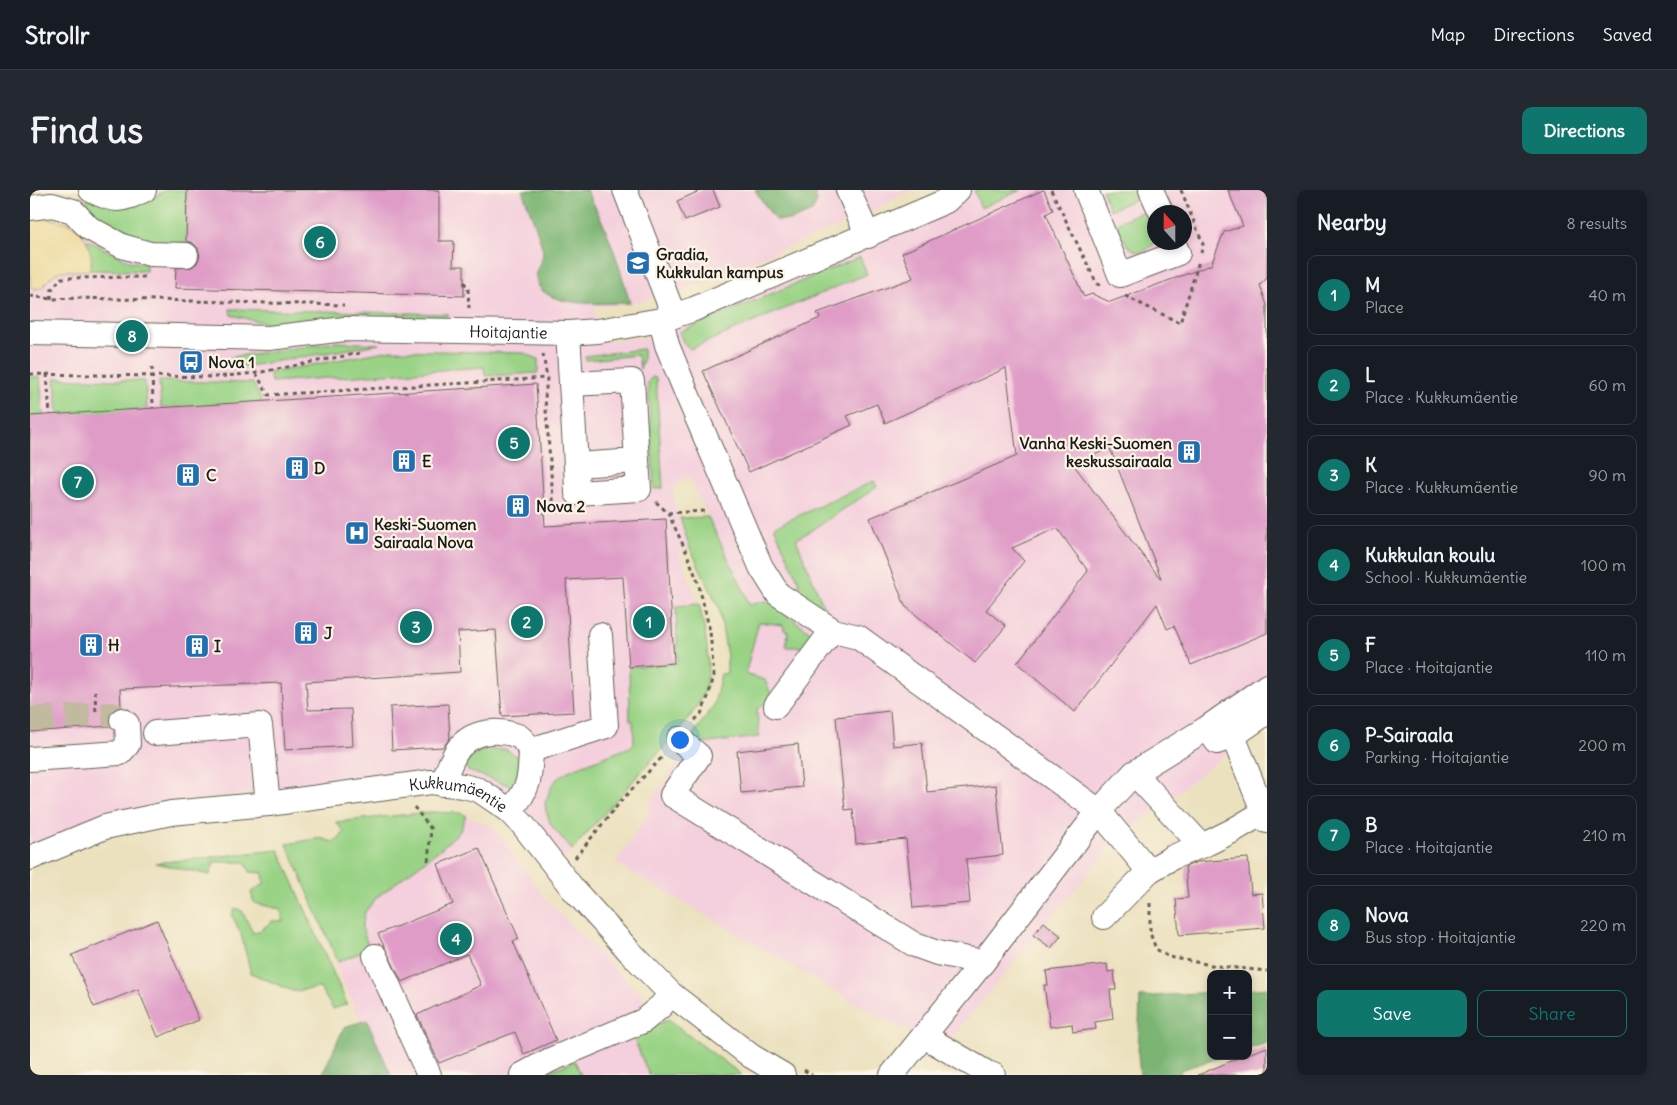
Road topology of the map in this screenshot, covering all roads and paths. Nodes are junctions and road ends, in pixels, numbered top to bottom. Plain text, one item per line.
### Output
1 (92, 190) edge
2 (144, 190) edge
3 (625, 190) edge
4 (848, 190) edge
5 (958, 190) edge
6 (1051, 190) edge
7 (1086, 190) edge
8 (1151, 190) edge
9 (1181, 190) edge
10 (48, 201) edge
11 (1158, 205) edge
12 (868, 236) junction
13 (1177, 250) edge
14 (186, 255) dead end
15 (156, 277) dead end
16 (464, 282) dead end
17 (1105, 287) dead end
18 (1119, 293) dead end
19 (30, 296) edge
20 (51, 299) junction
21 (351, 306) dead end
22 (478, 308) dead end
23 (667, 318) junction
24 (30, 333) edge
25 (570, 342) junction
26 (361, 352) dead end
27 (152, 367) dead end
28 (256, 373) junction
29 (30, 374) edge
30 (47, 374) junction
31 (152, 376) junction
32 (547, 378) junction
33 (571, 384) junction
34 (153, 408) dead end
35 (50, 415) dead end
36 (652, 498) dead end
37 (544, 511) dead end
38 (704, 511) dead end
39 (668, 513) junction
40 (834, 631) junction
41 (600, 635) dead end
42 (1267, 686) edge
43 (95, 691) dead end
44 (776, 706) dead end
45 (1267, 712) edge
46 (96, 715) dead end
47 (122, 720) dead end
48 (1207, 728) junction
49 (155, 733) dead end
50 (1233, 736) junction
51 (679, 739) junction
52 (531, 750) junction
53 (30, 759) edge
54 (1134, 773) junction
55 (443, 784) junction
56 (268, 804) junction
57 (412, 804) dead end
58 (510, 810) junction
59 (1099, 811) junction
60 (1265, 817) edge
61 (1202, 846) junction
62 (30, 858) edge
63 (428, 862) dead end
64 (1149, 871) junction
65 (562, 874) junction
66 (1104, 917) dead end
67 (375, 956) dead end
68 (983, 962) junction
69 (1267, 971) edge
70 (671, 994) junction
71 (924, 1036) junction
72 (429, 1075) edge
73 (522, 1075) edge
74 (783, 1075) edge
75 (892, 1075) edge
76 (993, 1075) edge

1 - 2 street
3 - 23 street
4 - 12 street
5 - 12 street, Hoitajantie
6 - 17 path
7 - 13 street
8 - 11 street
9 - 18 path
10 - 14 street
12 - 23 street, Hoitajantie
15 - 20 path
16 - 22 path
19 - 20 path
20 - 21 path
23 - 25 street, Hoitajantie
23 - 40 street
24 - 25 street, Hoitajantie
25 - 32 path
25 - 33 street
26 - 28 path
27 - 31 path
28 - 31 path
28 - 32 path
29 - 30 path
30 - 31 path
30 - 35 path
31 - 34 path
32 - 37 path
33 - 33 street
36 - 39 path
38 - 39 path
39 - 51 path
40 - 44 street
40 - 59 street
41 - 52 street
42 - 48 street
43 - 46 path
45 - 50 street
47 - 53 street
48 - 50 street
48 - 54 street
49 - 56 street
50 - 60 street
51 - 65 path
51 - 68 street
52 - 55 street
52 - 58 street
54 - 59 street
54 - 61 street
55 - 56 street, Kukkumäentie
55 - 58 street, Kukkumäentie
56 - 62 street, Kukkumäentie
57 - 63 path
58 - 65 street, Kukkumäentie
59 - 64 street
59 - 68 street
60 - 61 street
61 - 64 street
64 - 66 street
64 - 69 path
65 - 70 street, Kukkumäentie
67 - 72 street
68 - 71 street
70 - 73 street
70 - 74 street, Kukkumäentie
71 - 75 street
71 - 76 street

